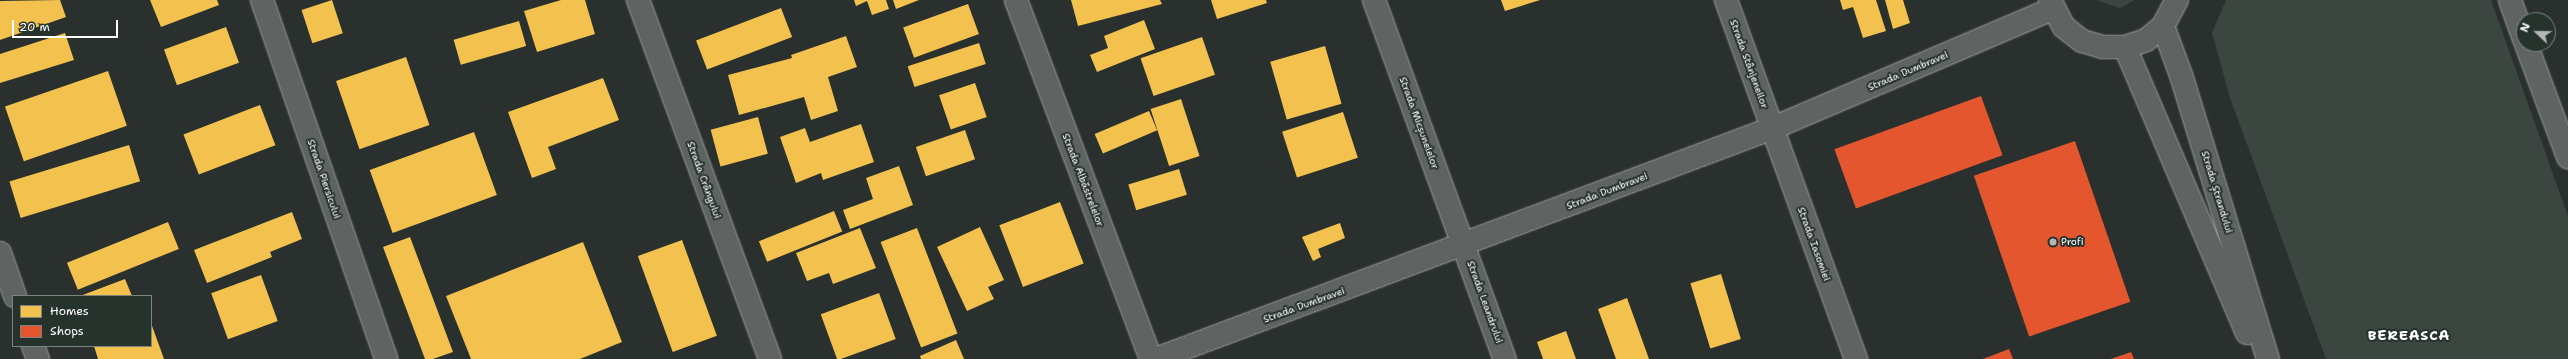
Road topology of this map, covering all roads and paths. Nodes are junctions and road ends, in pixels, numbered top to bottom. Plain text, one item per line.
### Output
1 (262, 0) edge
2 (638, 0) edge
3 (1016, 0) edge
4 (1374, 0) edge
5 (1726, 0) edge
6 (2177, 0) edge
7 (2510, 0) edge
8 (2051, 4) edge
9 (2516, 16) edge
10 (2163, 26) junction
11 (2125, 47) junction
12 (2529, 52) edge
13 (1773, 128) junction
14 (2568, 156) edge
15 (1464, 246) junction
16 (0, 253) edge
17 (15, 295) edge
18 (33, 347) edge
19 (38, 359) edge
20 (386, 359) edge
21 (770, 359) edge
22 (1151, 359) edge
23 (1156, 359) edge
24 (1505, 359) edge
25 (1856, 359) edge
26 (2258, 359) edge
27 (2268, 359) edge

1 - 20 street, Strada Piersicului
2 - 21 street, Strada Crângului
3 - 22 street, Strada Albăstrelelor
4 - 15 street, Strada Micșunelelor
5 - 13 street, Strada Stânjeneilor
6 - 10 street
7 - 9 street
8 - 11 street
8 - 13 street, Strada Dumbravei
10 - 11 street
10 - 27 street, Strada Ștrandului
11 - 26 street
12 - 14 street
13 - 15 street, Strada Dumbravei
13 - 25 street, Strada Iasomiei
15 - 23 street, Strada Dumbravei
15 - 24 street, Strada Leandrului
16 - 17 street
18 - 19 street

